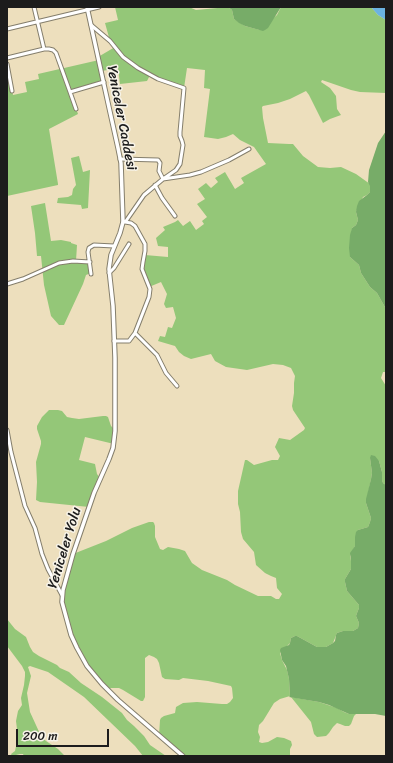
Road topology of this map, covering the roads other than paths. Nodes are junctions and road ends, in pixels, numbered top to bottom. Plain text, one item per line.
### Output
1 (34, 7) edge
2 (99, 7) edge
3 (87, 8) edge
4 (37, 22) junction
5 (91, 25) junction
6 (7, 29) edge
7 (44, 49) junction
8 (7, 58) edge
9 (7, 64) edge
10 (104, 82) junction
11 (12, 91) dead end
12 (70, 92) junction
13 (76, 109) dead end
14 (249, 149) dead end
15 (120, 159) junction
16 (163, 179) junction
17 (155, 185) junction
18 (175, 216) dead end
19 (124, 222) junction
20 (129, 244) dead end
21 (114, 246) junction
22 (90, 262) junction
23 (109, 273) junction
24 (91, 274) dead end
25 (7, 284) edge
26 (136, 333) junction
27 (114, 341) junction
28 (177, 386) dead end
29 (115, 401) joint
30 (7, 430) edge
31 (62, 595) junction
32 (183, 756) edge

1 - 4 street
2 - 3 street
3 - 4 street
3 - 5 street, Yeniceler Caddesi
4 - 6 street
4 - 7 street
5 - 10 street, Yeniceler Caddesi
5 - 16 street
7 - 8 street
7 - 12 street
9 - 11 street
10 - 12 street
10 - 15 street, Yeniceler Caddesi
12 - 13 street
14 - 16 street
15 - 16 street
15 - 19 street, Yeniceler Caddesi
16 - 17 street
17 - 18 street
17 - 19 street
19 - 21 street, Yeniceler Caddesi
19 - 26 street
20 - 23 street
21 - 22 street
21 - 23 street, Yeniceler Caddesi
22 - 24 street
22 - 25 street
23 - 27 street, Yeniceler Caddesi
26 - 27 street
26 - 28 street
27 - 29 street, Yeniceler Caddesi
29 - 31 street, Yeniceler Yolu
30 - 31 street
31 - 32 street, Yeniceler Yolu

